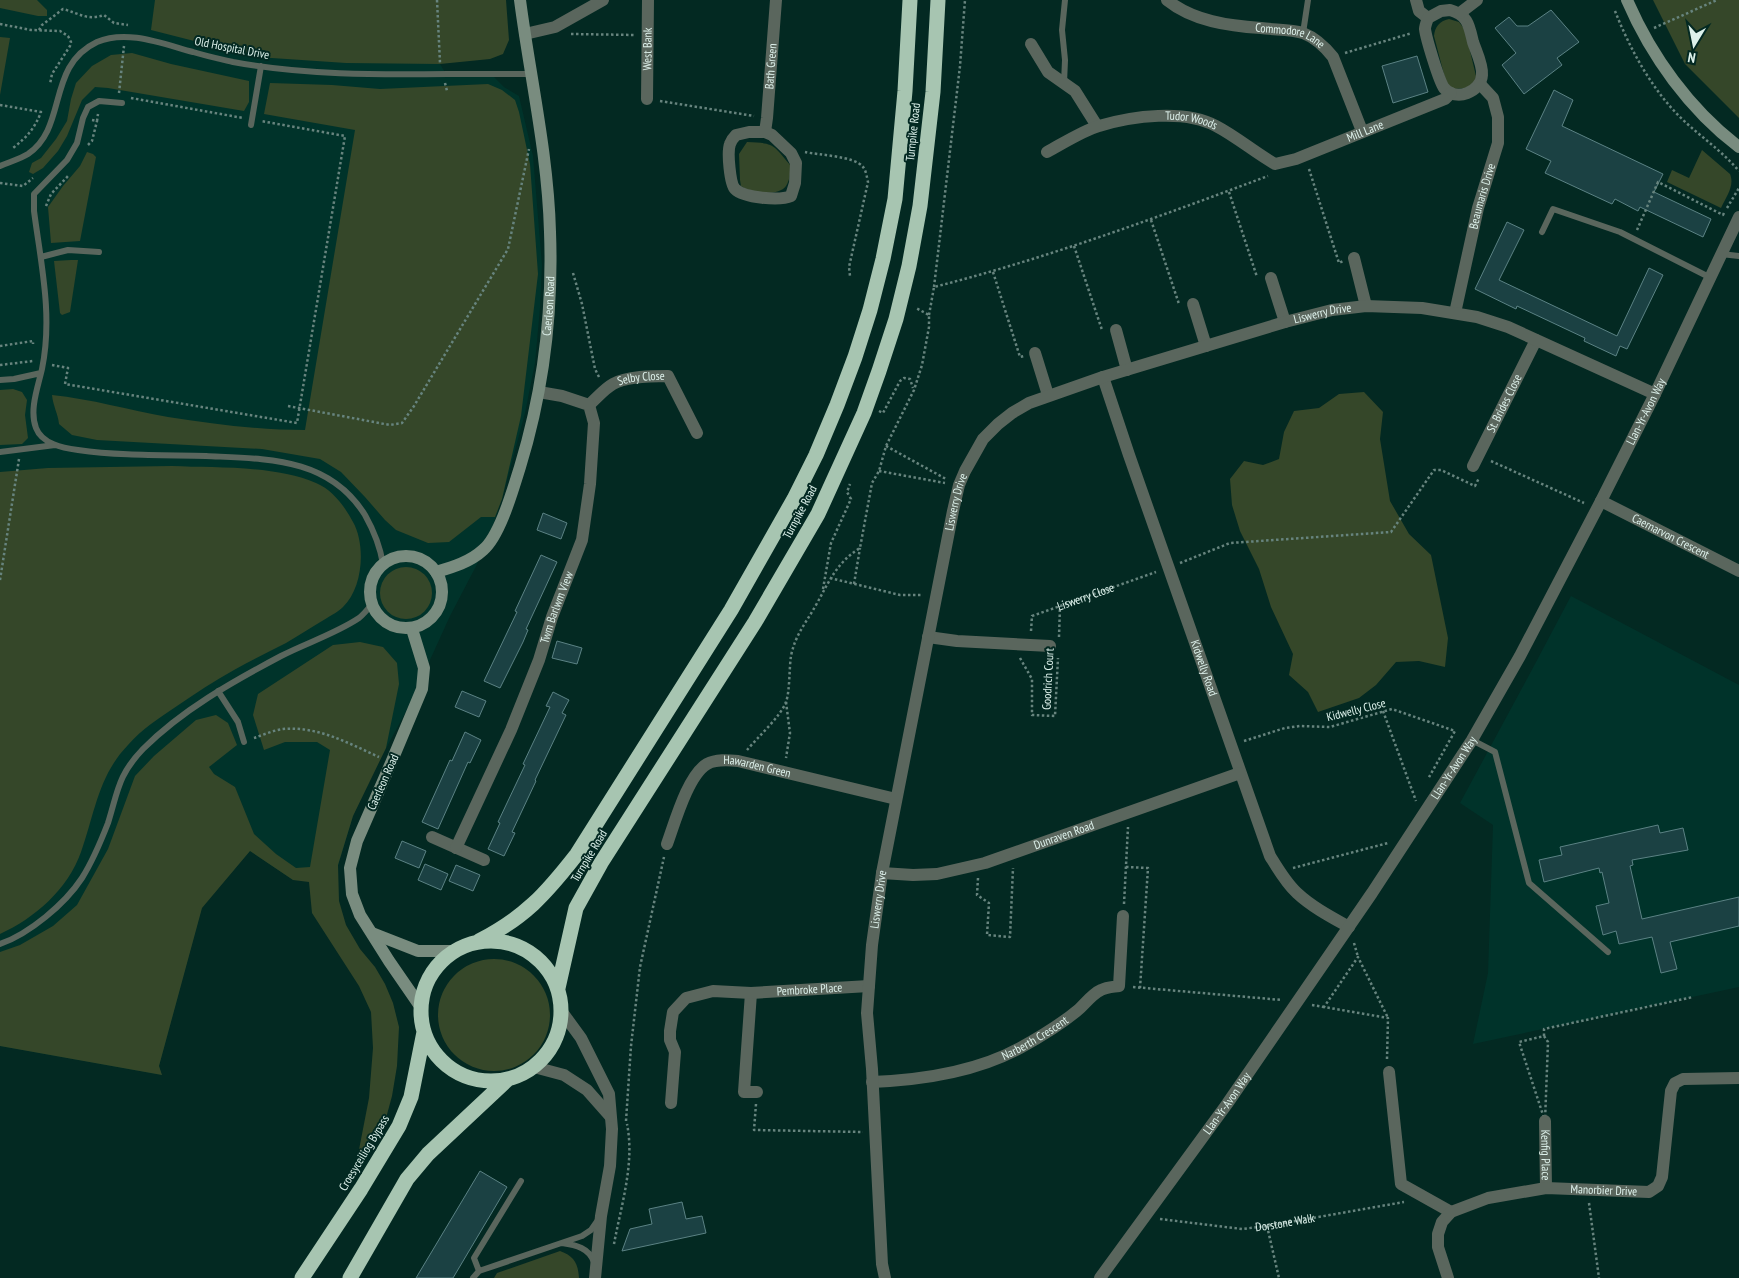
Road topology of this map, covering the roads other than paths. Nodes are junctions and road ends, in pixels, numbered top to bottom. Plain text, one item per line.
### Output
1 (520, 0) edge
2 (603, 0) edge
3 (648, 0) edge
4 (776, 0) edge
5 (910, 0) edge
6 (938, 0) edge
7 (1065, 0) edge
8 (1167, 0) edge
9 (1308, 0) edge
10 (1416, 0) edge
11 (1477, 0) edge
12 (1627, 0) edge
13 (1460, 13) junction
14 (1427, 23) junction
15 (1303, 33) junction
16 (525, 34) junction
17 (1031, 44) dead end
18 (261, 66) junction
19 (531, 74) junction
20 (1064, 83) junction
21 (1480, 84) junction
22 (1452, 93) junction
23 (647, 99) road end
24 (120, 100) road end
25 (252, 122) road end
26 (1097, 126) junction
27 (1362, 131) junction
28 (764, 132) junction
29 (1739, 147) edge
30 (1047, 152) dead end
31 (0, 166) edge
32 (1273, 169) joint
33 (1739, 217) edge
34 (1542, 232) dead end
35 (98, 252) dead end
36 (1721, 254) junction
37 (1739, 256) edge
38 (40, 257) junction
39 (1354, 258) road end
40 (1709, 277) junction
41 (1271, 278) road end
42 (1193, 304) road end
43 (1366, 306) junction
44 (1455, 313) junction
45 (1285, 322) junction
46 (1116, 330) road end
47 (1536, 340) junction
48 (1206, 346) junction
49 (1035, 353) road end
50 (42, 370) junction
51 (1127, 370) junction
52 (1103, 377) junction
53 (0, 380) edge
54 (539, 392) junction
55 (1655, 394) junction
56 (1048, 395) junction
57 (589, 405) junction
58 (697, 433) dead end
59 (56, 445) junction
60 (0, 452) edge
61 (1476, 472) road end
62 (1599, 505) junction
63 (383, 564) junction
64 (1739, 570) edge
65 (436, 572) junction
66 (372, 604) junction
67 (412, 629) junction
68 (928, 637) junction
69 (1056, 647) road end
70 (218, 691) junction
71 (1472, 740) junction
72 (244, 742) road end
73 (1240, 772) junction
74 (896, 799) junction
75 (432, 837) dead end
76 (667, 844) road end
77 (456, 848) junction
78 (484, 860) dead end
79 (882, 873) junction
80 (1123, 916) road end
81 (1349, 927) junction
82 (372, 933) junction
83 (479, 941) junction
84 (0, 944) edge
85 (452, 951) junction
86 (1608, 952) dead end
87 (869, 986) junction
88 (558, 988) junction
89 (751, 993) junction
90 (420, 1006) junction
91 (562, 1012) junction
92 (424, 1032) junction
93 (534, 1067) junction
94 (1389, 1072) road end
95 (1739, 1078) edge
96 (508, 1079) junction
97 (872, 1082) junction
98 (757, 1092) road end
99 (671, 1103) dead end
100 (610, 1116) junction
101 (1545, 1121) road end
102 (520, 1181) dead end
103 (1546, 1188) junction
104 (1451, 1212) junction
105 (601, 1216) junction
106 (561, 1242) junction
107 (479, 1271) junction
108 (595, 1277) edge
109 (302, 1278) edge
110 (350, 1278) edge
111 (473, 1278) edge
112 (885, 1278) edge
113 (1100, 1278) edge
114 (1448, 1278) edge

1 - 16 main road, Caerleon Road
2 - 16 street
3 - 23 street, West Bank
4 - 28 street, Bath Green
5 - 83 highway, Turnpike Road
6 - 88 highway, Turnpike Road
7 - 20 lane
8 - 15 street, Commodore Lane
9 - 15 lane
10 - 14 street
11 - 13 street
12 - 29 main road
13 - 14 street
13 - 21 street
14 - 22 street
15 - 27 street, Commodore Lane
16 - 19 main road, Caerleon Road
17 - 20 street
18 - 19 lane, Old Hospital Drive
18 - 25 lane
18 - 31 lane, Old Hospital Drive
19 - 54 main road, Caerleon Road
20 - 26 street
21 - 22 street, Mill Lane
21 - 44 street, Beaumaris Drive
22 - 27 street, Mill Lane
24 - 38 lane
26 - 30 street, Tudor Woods
26 - 32 street, Tudor Woods
27 - 32 street, Mill Lane
28 - 28 street
33 - 36 street, Llan-Yr-Avon Way
34 - 40 lane
35 - 38 lane
36 - 37 lane
36 - 40 street, Llan-Yr-Avon Way
38 - 50 lane
39 - 43 street
40 - 55 street, Llan-Yr-Avon Way
41 - 45 street
42 - 48 street
43 - 44 street, Liswerry Drive
43 - 45 street, Liswerry Drive
44 - 47 street, Liswerry Drive
45 - 48 street, Liswerry Drive
46 - 51 street
47 - 55 street, Liswerry Drive
47 - 61 street, St. Brides Close
48 - 51 street, Liswerry Drive
49 - 56 street
50 - 53 lane
50 - 59 lane
51 - 52 street, Liswerry Drive
52 - 56 street, Liswerry Drive
52 - 73 street, Kidwelly Road
54 - 57 street
54 - 65 main road, Caerleon Road
55 - 62 street, Llan-Yr-Avon Way
56 - 68 street, Liswerry Drive
57 - 58 street, Selby Close
57 - 77 street, Twm Barlwm View
59 - 60 lane
59 - 63 lane
62 - 64 street, Caernarvon Crescent
62 - 71 street, Llan-Yr-Avon Way
63 - 65 main road
63 - 66 main road
65 - 67 main road
66 - 67 main road
66 - 70 lane
67 - 82 main road, Caerleon Road
68 - 69 street
68 - 74 street, Liswerry Drive
70 - 72 lane
70 - 84 lane
71 - 81 street, Llan-Yr-Avon Way
71 - 86 lane
73 - 79 street, Dunraven Road
73 - 81 street, Kidwelly Road
74 - 76 street, Hawarden Green
74 - 79 street, Liswerry Drive
75 - 77 street
77 - 78 street
79 - 87 street, Liswerry Drive
80 - 97 street, Narberth Crescent
81 - 113 street, Llan-Yr-Avon Way
82 - 85 main road
82 - 90 main road, Caerleon Road
83 - 85 highway
83 - 88 highway
85 - 90 highway
87 - 89 street, Pembroke Place
87 - 97 street, Liswerry Drive
88 - 91 highway
89 - 98 street
89 - 99 street, Pembroke Place
90 - 92 highway
91 - 93 highway
91 - 100 street
92 - 96 highway
92 - 109 highway, Croesyceiliog Bypass
93 - 96 highway
93 - 100 street
94 - 104 street
95 - 103 street, Manorbier Drive
96 - 110 highway
97 - 112 street, Liswerry Drive
100 - 105 street
101 - 103 street, Kenfig Place
102 - 107 lane
103 - 104 street, Manorbier Drive
104 - 114 street
105 - 106 lane
105 - 108 street
106 - 107 lane
106 - 108 lane
107 - 111 lane

